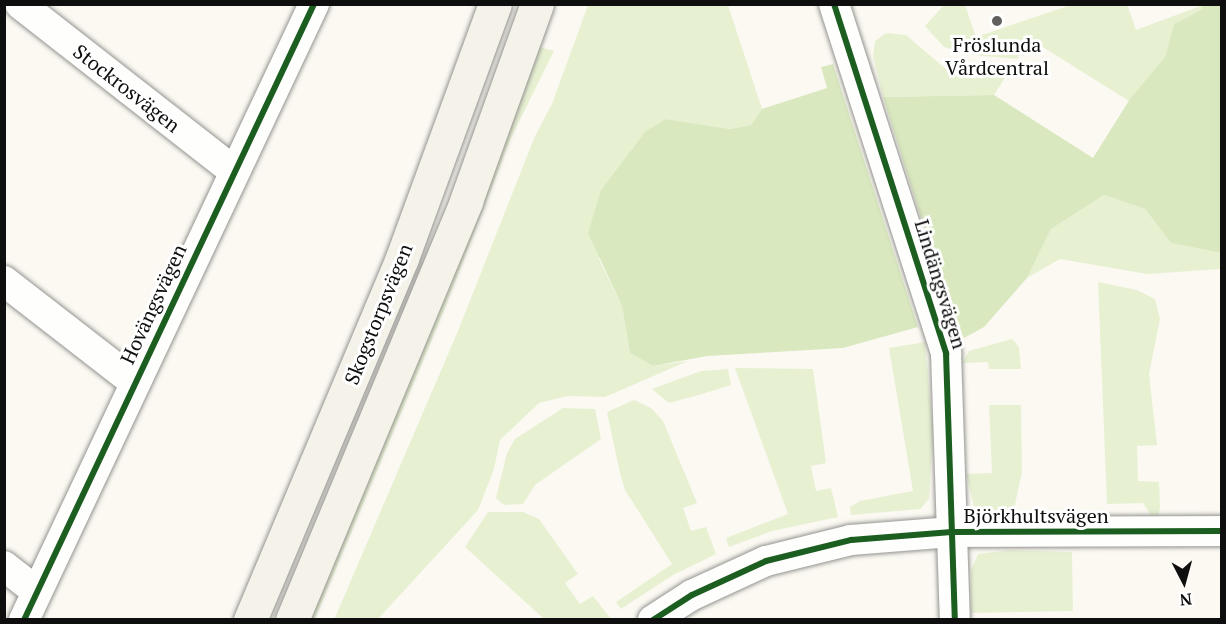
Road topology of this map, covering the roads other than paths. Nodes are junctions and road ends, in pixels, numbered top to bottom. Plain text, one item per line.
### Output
1 (20, 4) edge
2 (314, 4) edge
3 (495, 4) edge
4 (537, 4) edge
5 (834, 4) edge
6 (234, 171) junction
7 (4, 281) edge
8 (134, 382) junction
9 (1221, 531) edge
10 (952, 532) junction
11 (4, 566) edge
12 (35, 590) junction
13 (24, 620) edge
14 (250, 620) edge
15 (292, 620) edge
16 (653, 620) edge
17 (955, 620) edge

1 - 6 street, Stockrosvägen
2 - 6 street, Hovängsvägen
3 - 14 main road, Skogstorpsvägen
4 - 15 main road, Skogstorpsvägen
5 - 10 street, Lindängsvägen
6 - 8 street, Hovängsvägen
7 - 8 street
8 - 12 street, Hovängsvägen
9 - 10 street, Björkhultsvägen
10 - 16 street, Björkhultsvägen
10 - 17 street, Lindängsvägen
11 - 12 street
12 - 13 street, Hovängsvägen

